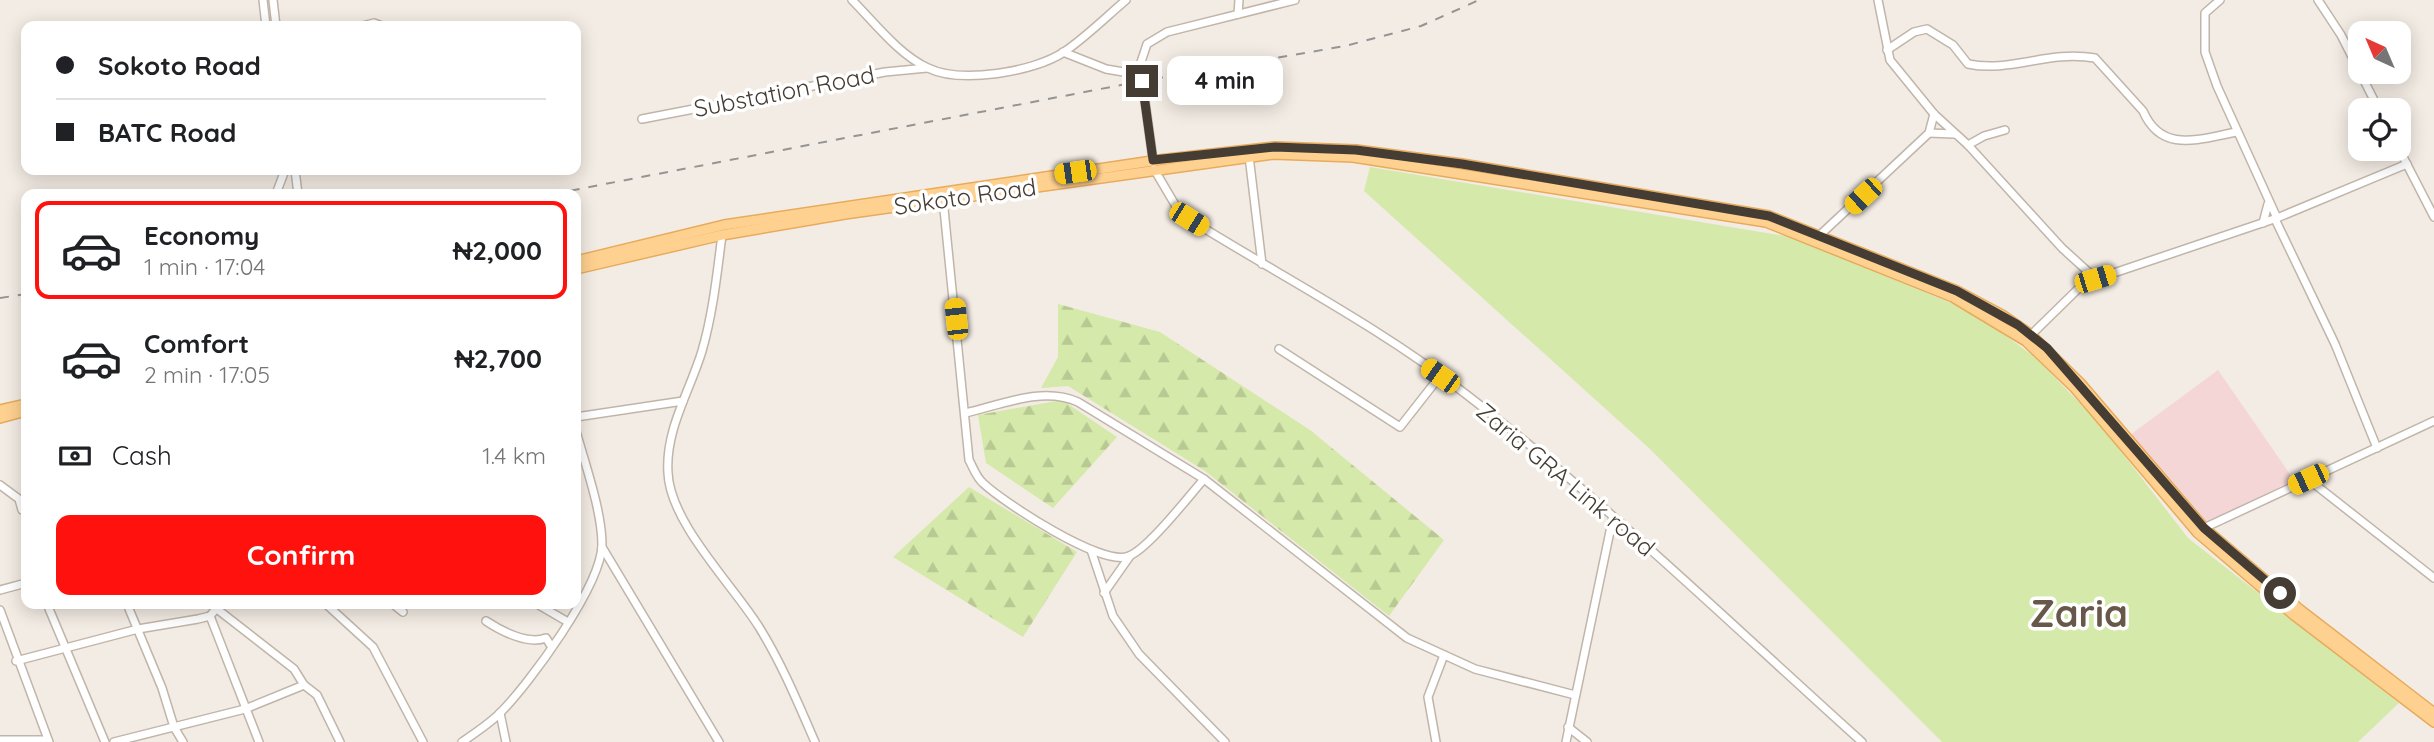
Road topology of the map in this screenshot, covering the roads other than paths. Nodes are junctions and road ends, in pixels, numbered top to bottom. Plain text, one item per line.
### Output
1 (263, 0) edge
2 (273, 0) edge
3 (852, 0) edge
4 (1126, 0) edge
5 (1239, 0) edge
6 (1295, 0) edge
7 (1878, 0) edge
8 (2220, 0) edge
9 (2311, 0) edge
10 (2319, 1) edge
11 (1238, 15) junction
12 (265, 21) edge
13 (275, 21) edge
14 (1887, 50) junction
15 (1063, 52) junction
16 (927, 68) junction
17 (1141, 75) junction
18 (2373, 98) edge
19 (1934, 114) junction
20 (642, 119) dead end
21 (2005, 130) dead end
22 (2237, 132) junction
23 (1929, 134) junction
24 (1954, 134) junction
25 (1968, 145) junction
26 (1250, 156) junction
27 (2405, 161) edge
28 (1154, 164) junction
29 (2407, 164) junction
30 (1049, 180) junction
31 (943, 199) junction
32 (2268, 204) junction
33 (2434, 217) edge
34 (2276, 218) junction
35 (2263, 223) junction
36 (1821, 234) junction
37 (722, 235) junction
38 (581, 260) edge
39 (1262, 264) junction
40 (581, 269) edge
41 (2095, 279) junction
42 (2031, 335) junction
43 (1279, 349) dead end
44 (1440, 376) junction
45 (683, 401) junction
46 (21, 405) edge
47 (0, 410) edge
48 (21, 412) edge
49 (965, 413) junction
50 (581, 416) edge
51 (0, 418) edge
52 (2434, 421) edge
53 (2377, 448) junction
54 (581, 450) edge
55 (1205, 479) junction
56 (2308, 479) junction
57 (0, 485) edge
58 (21, 506) edge
59 (1613, 517) junction
60 (2204, 528) junction
61 (602, 547) junction
62 (1091, 550) junction
63 (1130, 556) junction
64 (2434, 578) edge
65 (21, 584) edge
66 (0, 590) edge
67 (1104, 593) junction
68 (581, 600) edge
69 (49, 609) edge
70 (129, 609) edge
71 (216, 609) edge
72 (221, 609) edge
73 (331, 609) edge
74 (399, 609) edge
75 (546, 609) edge
76 (576, 609) edge
77 (403, 612) dead end
78 (1, 615) edge
79 (210, 616) junction
80 (486, 621) dead end
81 (568, 622) junction
82 (138, 629) junction
83 (551, 646) junction
84 (66, 648) junction
85 (1444, 656) junction
86 (16, 661) junction
87 (304, 685) junction
88 (1574, 695) junction
89 (245, 709) junction
90 (500, 713) junction
91 (2434, 713) edge
92 (2434, 722) edge
93 (174, 727) junction
94 (1568, 727) junction
95 (0, 740) edge
96 (48, 741) edge
97 (105, 742) edge
98 (114, 742) edge
99 (183, 742) edge
100 (258, 742) edge
101 (340, 742) edge
102 (423, 742) edge
103 (462, 742) edge
104 (506, 742) edge
105 (719, 742) edge
106 (816, 742) edge
107 (1225, 742) edge
108 (1436, 742) edge
109 (1566, 742) edge
110 (1587, 742) edge
111 (1862, 742) edge

1 - 12 street
2 - 13 street
3 - 16 street
4 - 15 street
5 - 11 street
6 - 11 street
7 - 14 street
8 - 22 street
9 - 10 street
10 - 18 street
11 - 17 street
14 - 19 street
14 - 22 street
15 - 16 street
15 - 17 street
16 - 20 street, Substation Road
17 - 28 street
19 - 23 street
19 - 24 street
21 - 25 street
22 - 32 street
23 - 24 street
23 - 36 street
24 - 25 street
25 - 41 street
26 - 28 main road, Sokoto Road
26 - 39 street
26 - 92 main road, Sokoto Road
27 - 29 street
28 - 30 main road, Sokoto Road
28 - 36 main road, Sokoto Road
28 - 39 street, Zaria GRA Link road
29 - 33 street
29 - 34 street
30 - 31 main road, Sokoto Road
30 - 38 main road, Sokoto Road
31 - 37 main road, Sokoto Road
31 - 49 street
32 - 34 street
32 - 35 street
34 - 35 street
34 - 53 street
35 - 41 street
36 - 42 main road, Sokoto Road
37 - 40 main road, Sokoto Road
37 - 45 street
39 - 44 street, Zaria GRA Link road
41 - 42 street
42 - 60 main road, Sokoto Road
43 - 44 street
44 - 59 street, Zaria GRA Link road
45 - 50 street
45 - 106 street
46 - 47 main road
48 - 51 main road
49 - 55 street
49 - 62 street
52 - 53 street
53 - 56 street
54 - 61 street
55 - 63 street
55 - 85 street
56 - 60 street
56 - 64 street
57 - 58 street
59 - 88 street
59 - 111 street, Zaria GRA Link road
60 - 91 main road, Sokoto Road
61 - 68 street
61 - 105 street
62 - 63 street
62 - 67 street
63 - 67 street
65 - 66 street
67 - 107 street
69 - 84 street
70 - 82 street
71 - 79 street
72 - 87 street
73 - 102 street
74 - 77 street
75 - 81 street
76 - 81 street
78 - 86 street
79 - 82 street
79 - 89 street
80 - 83 street
81 - 83 street
82 - 84 street
82 - 93 street
83 - 90 street
84 - 86 street
84 - 97 street
85 - 88 street
85 - 108 street
86 - 96 street
87 - 89 street
87 - 101 street
88 - 94 street
89 - 93 street
89 - 100 street
90 - 103 street
90 - 104 street
93 - 98 street
93 - 99 street
94 - 109 street
94 - 110 street
95 - 96 street

